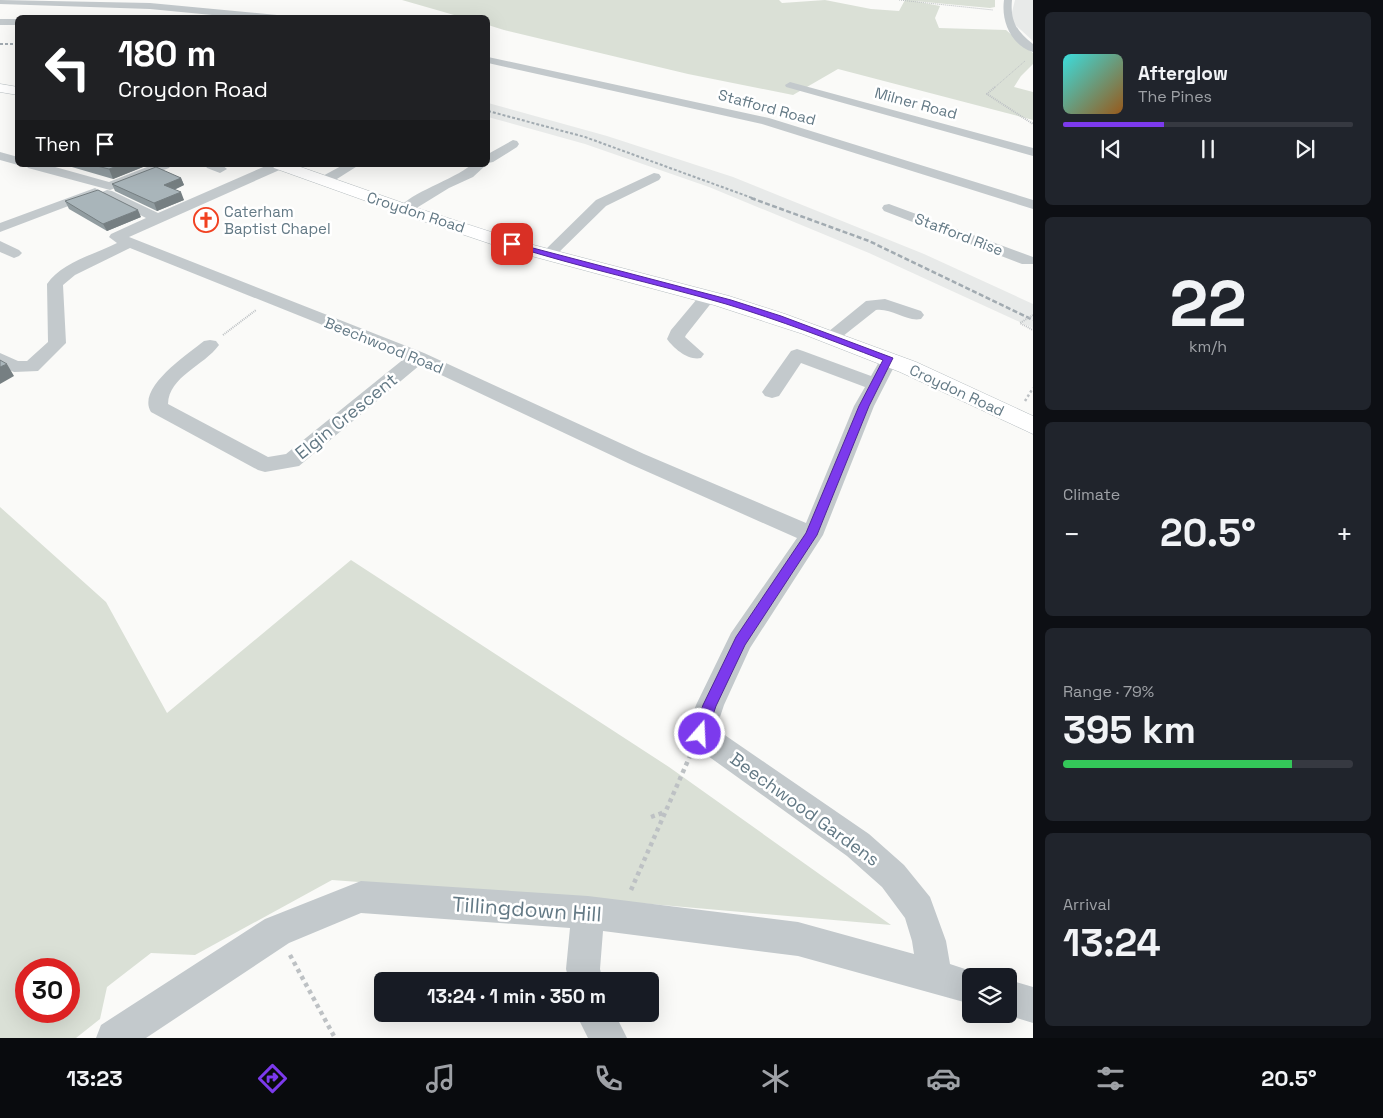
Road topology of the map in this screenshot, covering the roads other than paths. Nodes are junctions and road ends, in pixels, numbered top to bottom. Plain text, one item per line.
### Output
1 (176, 0) edge
2 (1008, 0) edge
3 (0, 1) edge
4 (124, 5) junction
5 (164, 8) junction
6 (109, 13) dead end
7 (243, 15) edge
8 (0, 22) edge
9 (15, 22) edge
10 (1029, 43) edge
11 (490, 60) edge
12 (790, 85) dead end
13 (0, 88) edge
14 (15, 90) edge
15 (513, 144) dead end
16 (1033, 152) edge
17 (0, 156) edge
18 (490, 158) edge
19 (15, 160) edge
20 (39, 167) edge
21 (160, 167) edge
22 (274, 167) edge
23 (285, 167) edge
24 (348, 167) edge
25 (477, 167) edge
26 (654, 176) dead end
27 (324, 181) junction
28 (109, 190) junction
29 (1033, 205) edge
30 (889, 208) dead end
31 (406, 209) junction
32 (157, 218) junction
33 (16, 224) junction
34 (0, 228) edge
35 (0, 233) edge
36 (129, 243) junction
37 (548, 255) junction
38 (1032, 261) edge
39 (708, 297) junction
40 (915, 314) dead end
41 (832, 336) junction
42 (210, 345) road end
43 (695, 354) dead end
44 (418, 356) junction
45 (889, 358) junction
46 (0, 359) edge
47 (875, 384) junction
48 (772, 392) dead end
49 (1033, 426) edge
50 (812, 535) junction
51 (588, 913) junction
52 (584, 972) edge
53 (934, 975) junction
54 (962, 983) edge
55 (1017, 1001) edge
56 (1033, 1006) edge
57 (599, 1022) edge
58 (114, 1038) edge
59 (609, 1038) edge

1 - 5 street
2 - 10 street
3 - 4 street
4 - 5 street
4 - 6 street
5 - 7 street
8 - 9 street
11 - 29 street, Stafford Road
12 - 16 street, Milner Road
13 - 14 main road
15 - 18 street
17 - 19 street
20 - 28 street
21 - 28 street
22 - 32 street
23 - 27 main road, Croydon Road
24 - 27 street
25 - 31 street
26 - 37 street
27 - 31 main road, Croydon Road
28 - 32 street
28 - 33 street
30 - 38 street, Stafford Rise
31 - 37 main road, Croydon Road
32 - 36 street
33 - 34 street
33 - 35 street
36 - 44 street, Beechwood Road
36 - 46 street
37 - 39 main road, Croydon Road
39 - 41 main road, Croydon Road
39 - 43 street
40 - 41 street
41 - 45 main road, Croydon Road
42 - 44 street, Elgin Crescent
44 - 50 street, Beechwood Road
45 - 47 street
45 - 49 main road, Croydon Road
47 - 48 street
47 - 50 street
50 - 53 street, Beechwood Gardens
51 - 52 street
51 - 53 street, Tillingdown Hill
51 - 58 street, Tillingdown Hill
53 - 54 street, Tillingdown Hill
55 - 56 street
57 - 59 street

